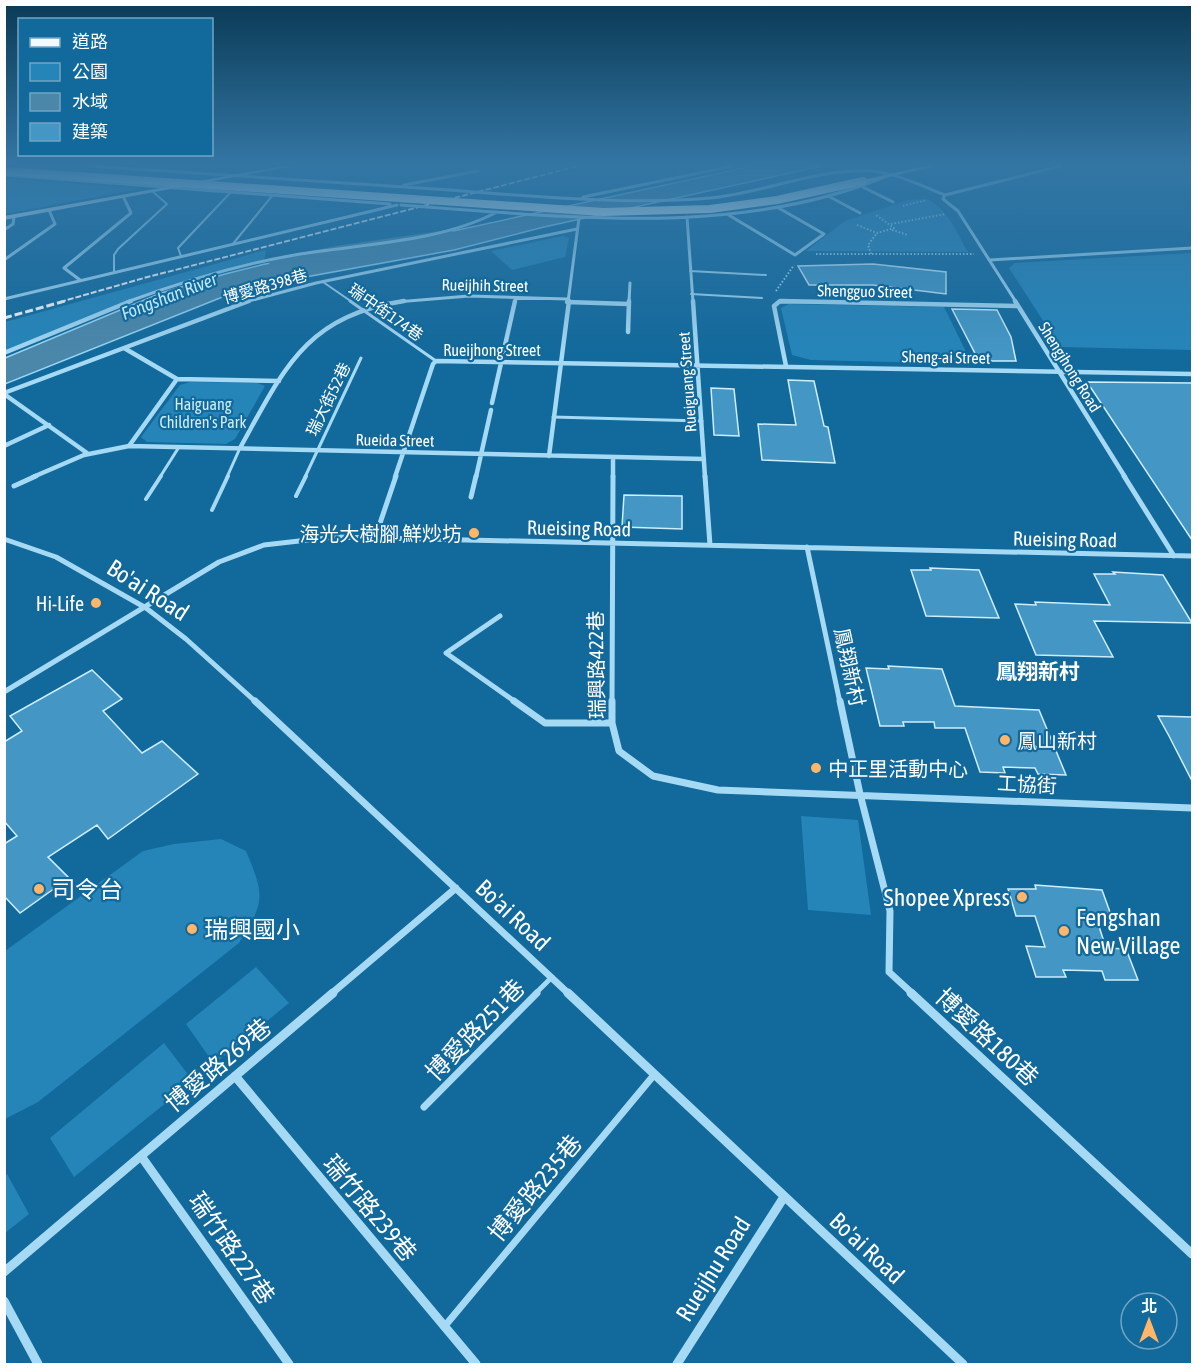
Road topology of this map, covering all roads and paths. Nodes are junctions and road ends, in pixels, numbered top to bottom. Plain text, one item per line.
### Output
1 (577, 229) edge
2 (47, 230) edge
3 (110, 230) edge
4 (139, 230) edge
5 (195, 230) edge
6 (244, 230) edge
7 (295, 230) edge
8 (441, 230) edge
9 (573, 230) edge
10 (688, 230) edge
11 (753, 230) edge
12 (817, 230) edge
13 (870, 230) edge
14 (892, 230) joint
15 (970, 230) edge
16 (877, 233) junction
17 (908, 235) dead end
18 (232, 245) junction
19 (1192, 248) edge
20 (811, 254) dead end
21 (871, 254) junction
22 (978, 254) dead end
23 (181, 256) junction
24 (4, 260) edge
25 (990, 261) junction
26 (797, 264) dead end
27 (690, 271) junction
28 (114, 272) junction
29 (766, 275) dead end
30 (80, 280) junction
31 (323, 282) junction
32 (630, 283) dead end
33 (691, 294) junction
34 (773, 296) dead end
35 (516, 298) junction
36 (762, 298) dead end
37 (4, 299) edge
38 (567, 300) junction
39 (629, 304) junction
40 (1017, 306) junction
41 (364, 312) junction
42 (628, 332) dead end
43 (124, 348) junction
44 (4, 353) edge
45 (361, 358) dead end
46 (436, 361) junction
47 (502, 362) junction
48 (560, 362) junction
49 (699, 364) junction
50 (786, 366) junction
51 (1058, 371) junction
52 (1192, 374) edge
53 (177, 380) junction
54 (279, 381) junction
55 (4, 393) edge
56 (492, 403) dead end
57 (491, 410) dead end
58 (553, 417) junction
59 (702, 421) junction
60 (48, 425) junction
61 (4, 446) edge
62 (129, 446) junction
63 (179, 447) junction
64 (240, 448) junction
65 (316, 450) junction
66 (403, 452) junction
67 (87, 453) junction
68 (481, 454) junction
69 (549, 456) junction
70 (613, 457) junction
71 (704, 459) junction
72 (14, 486) dead end
73 (296, 496) dead end
74 (471, 497) dead end
75 (146, 499) dead end
76 (212, 510) dead end
77 (375, 538) junction
78 (4, 539) edge
79 (611, 544) junction
80 (710, 545) junction
81 (807, 547) junction
82 (1174, 556) junction
83 (1192, 556) edge
84 (146, 608) junction
85 (500, 616) dead end
86 (4, 692) edge
87 (612, 723) junction
88 (860, 794) junction
89 (1192, 808) edge
90 (456, 888) junction
91 (552, 977) junction
92 (655, 1074) junction
93 (235, 1076) junction
94 (424, 1107) dead end
95 (141, 1156) junction
96 (784, 1197) junction
97 (1192, 1254) edge
98 (4, 1272) edge
99 (4, 1301) edge
100 (444, 1327) junction
101 (38, 1365) edge
102 (289, 1365) edge
103 (476, 1365) edge
104 (677, 1365) edge
105 (963, 1365) edge

1 - 38 street
2 - 24 street
3 - 30 street
4 - 28 lane
5 - 23 lane
6 - 18 lane
7 - 18 street
8 - 44 street
9 - 31 street, 博愛路398巷
10 - 27 street, Rueiguang Street
11 - 12 street
13 - 16 path
14 - 16 path
14 - 17 path
15 - 25 street, Shengjhong Road
16 - 21 path
18 - 23 street
19 - 25 street
20 - 21 path
21 - 22 path
23 - 28 street
25 - 40 street, Shengjhong Road
26 - 34 path
27 - 29 lane
27 - 33 street, Rueiguang Street
28 - 30 street
30 - 37 street
31 - 41 lane, 瑞中街174巷
31 - 43 street, 博愛路398巷
32 - 39 street
33 - 36 lane
33 - 49 street, Rueiguang Street
35 - 38 street, Rueijhih Street
35 - 41 street, Rueijhih Street
35 - 47 street
38 - 39 street, Rueijhih Street
38 - 48 street
39 - 42 street
40 - 50 street, Shengguo Street
40 - 51 street, Shengjhong Road
41 - 46 lane, 瑞中街174巷
41 - 54 street, Rueijhih Street
43 - 53 street
43 - 55 street, 博愛路398巷
45 - 65 lane, 瑞大街52巷
46 - 47 street, Rueijhong Street
46 - 66 street, Rueijhong Street
47 - 48 street, Rueijhong Street
47 - 56 street
48 - 49 street, Rueijhong Street
48 - 58 street
49 - 50 street, Sheng-ai Street
49 - 59 street, Rueiguang Street
50 - 51 street, Sheng-ai Street
51 - 52 street, Sheng-ai Street
51 - 82 street, Shengjhong Road
53 - 54 street
53 - 62 street
54 - 64 street, Rueijhih Street
55 - 60 street
57 - 68 street
58 - 59 lane
58 - 69 street
59 - 71 street, Rueiguang Street
60 - 61 street
60 - 67 street
62 - 63 street, Rueida Street
62 - 67 street, Rueida Street
63 - 64 street, Rueida Street
63 - 75 lane
64 - 65 street, Rueida Street
64 - 76 lane
65 - 66 street, Rueida Street
65 - 73 lane, 瑞大街52巷
66 - 68 street, Rueida Street
66 - 77 street, Rueijhong Street
67 - 72 street, Rueida Street
68 - 69 street, Rueida Street
68 - 74 street
69 - 70 street, Rueida Street
70 - 71 street, Rueida Street
70 - 79 street, 瑞興路422巷
71 - 80 street, Rueiguang Street
77 - 79 street, Rueising Road
77 - 84 street, Rueising Road
78 - 84 street, Bo'ai Road
79 - 80 street, Rueising Road
79 - 87 street, 瑞興路422巷
80 - 81 street, Rueising Road
81 - 82 street, Rueising Road
81 - 88 street, 鳳翔新村
82 - 83 street, Rueising Road
84 - 86 street, Rueising Road
84 - 90 street, Bo'ai Road
85 - 87 street
87 - 88 street, 瑞興路422巷
88 - 89 street, 工協街
88 - 97 street, 博愛路180巷
90 - 91 street, Bo'ai Road
90 - 93 street, 博愛路269巷
91 - 92 street, Bo'ai Road
91 - 94 lane, 博愛路251巷
92 - 96 street, Bo'ai Road
92 - 100 lane, 博愛路235巷
93 - 95 street, 博愛路269巷
93 - 100 street, 瑞竹路239巷
95 - 98 street, 博愛路269巷
95 - 102 street, 瑞竹路227巷
96 - 104 street, Rueijhu Road
96 - 105 street, Bo'ai Road
99 - 101 street
100 - 103 street, 瑞竹路239巷

